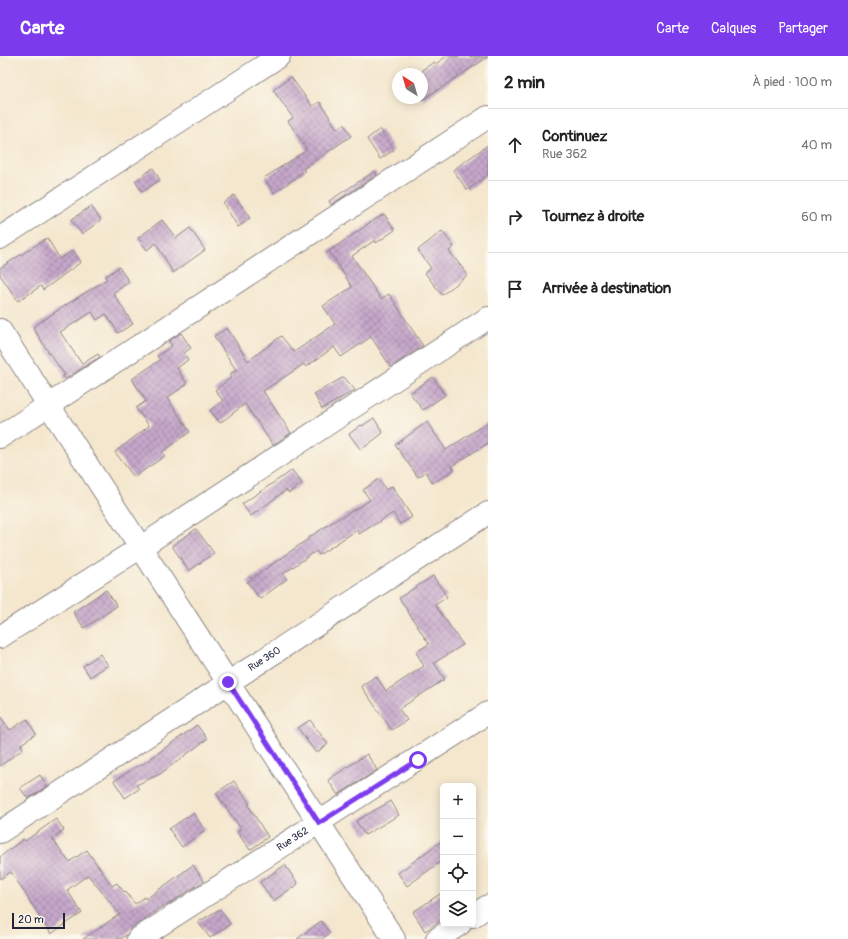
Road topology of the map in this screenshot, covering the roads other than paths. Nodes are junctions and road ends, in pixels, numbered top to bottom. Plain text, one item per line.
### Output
1 (279, 56) edge
2 (488, 117) edge
3 (0, 238) edge
4 (488, 318) edge
5 (0, 330) edge
6 (49, 405) junction
7 (0, 437) edge
8 (488, 513) edge
9 (141, 547) junction
10 (0, 637) edge
11 (228, 682) junction
12 (488, 713) edge
13 (319, 823) junction
14 (0, 832) edge
15 (488, 906) edge
16 (476, 914) edge
17 (455, 927) edge
18 (138, 939) edge
19 (394, 939) edge
20 (437, 939) edge

1 - 3 street
2 - 6 street
4 - 9 street
5 - 6 street
6 - 7 street
6 - 9 street
8 - 11 street, Rue 360
9 - 10 street
9 - 11 street
11 - 13 street
11 - 14 street, Rue 360
12 - 13 street, Rue 362
13 - 18 street, Rue 362
13 - 19 street
15 - 16 street
17 - 20 street

